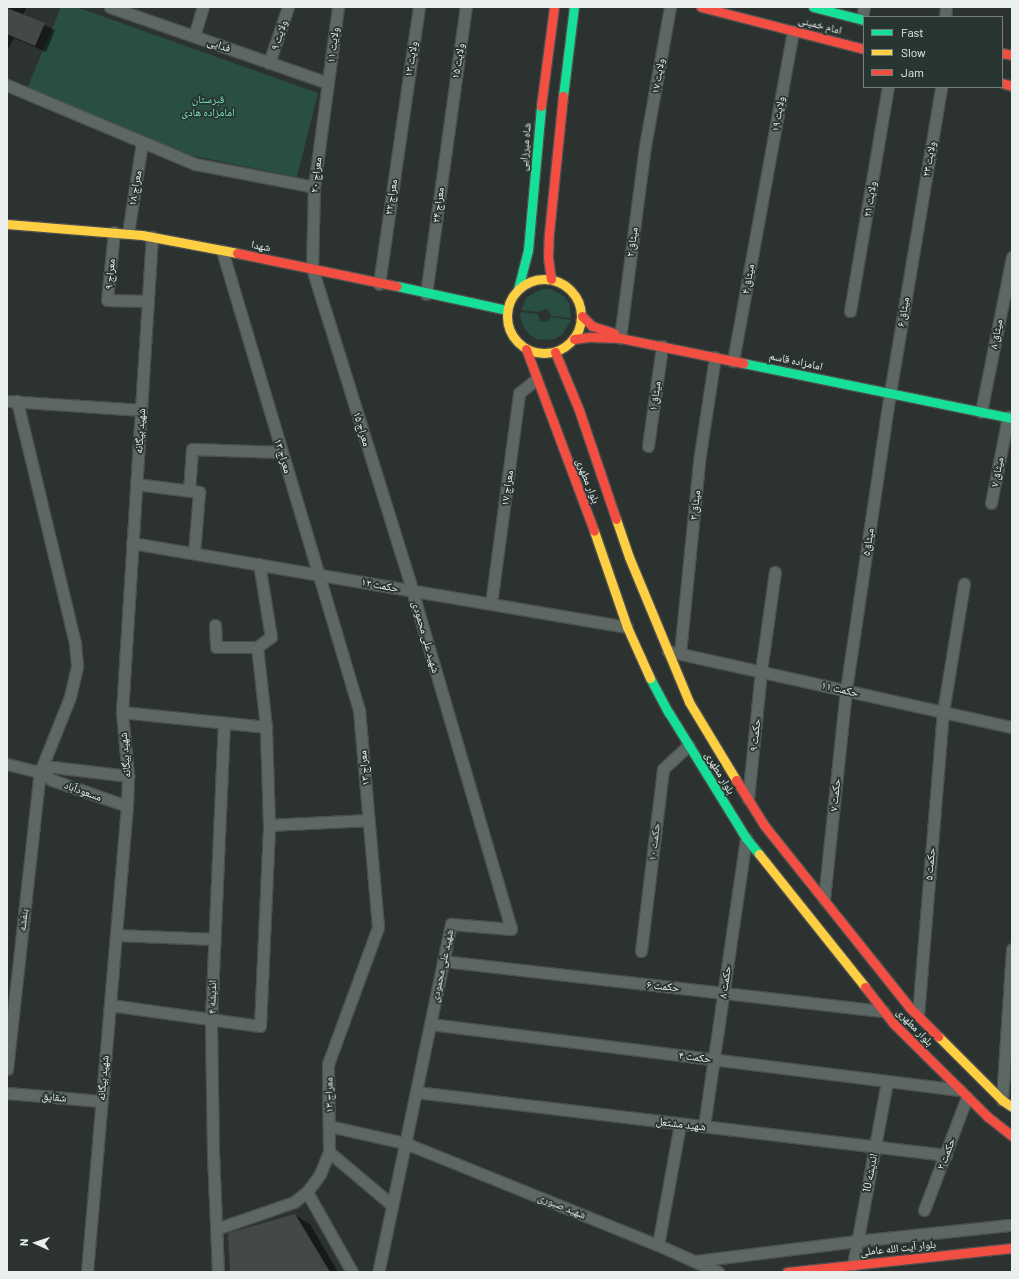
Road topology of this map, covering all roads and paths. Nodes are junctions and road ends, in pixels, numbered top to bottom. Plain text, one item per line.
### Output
1 (110, 7) edge
2 (203, 7) edge
3 (288, 7) edge
4 (338, 7) edge
5 (419, 7) edge
6 (466, 7) edge
7 (554, 7) edge
8 (574, 7) edge
9 (670, 7) edge
10 (701, 7) edge
11 (813, 7) edge
12 (863, 19) edge
13 (793, 31) junction
14 (194, 36) junction
15 (863, 49) edge
16 (270, 63) junction
17 (328, 83) junction
18 (7, 84) edge
19 (888, 88) edge
20 (941, 88) edge
21 (403, 110) joint
22 (449, 116) joint
23 (142, 144) junction
24 (645, 146) joint
25 (314, 187) junction
26 (763, 197) joint
27 (7, 224) edge
28 (917, 230) joint
29 (114, 232) junction
30 (128, 233) junction
31 (152, 237) junction
32 (222, 251) junction
33 (1012, 256) edge
34 (312, 268) junction
35 (551, 279) junction
36 (378, 284) junction
37 (518, 289) junction
38 (426, 294) junction
39 (148, 301) junction
40 (507, 310) junction
41 (850, 311) dead end
42 (582, 316) junction
43 (620, 338) junction
44 (574, 339) junction
45 (662, 346) junction
46 (526, 349) junction
47 (554, 352) junction
48 (715, 357) junction
49 (733, 361) junction
50 (536, 379) junction
51 (890, 393) junction
52 (12, 401) edge
53 (141, 410) junction
54 (981, 412) junction
55 (1010, 418) edge
56 (648, 446) dead end
57 (282, 452) junction
58 (136, 484) junction
59 (189, 491) junction
60 (991, 503) dead end
61 (132, 543) junction
62 (194, 553) junction
63 (259, 564) junction
64 (775, 572) dead end
65 (318, 574) junction
66 (964, 584) dead end
67 (412, 590) junction
68 (491, 604) junction
69 (215, 625) dead end
70 (627, 627) junction
71 (257, 647) junction
72 (668, 651) junction
73 (680, 653) junction
74 (761, 672) junction
75 (846, 690) junction
76 (122, 712) junction
77 (943, 712) junction
78 (224, 723) junction
79 (266, 727) junction
80 (1012, 727) edge
81 (689, 745) junction
82 (7, 764) edge
83 (40, 772) junction
84 (128, 776) junction
85 (726, 785) junction
86 (748, 799) junction
87 (127, 806) junction
88 (368, 820) junction
89 (269, 825) junction
90 (746, 838) junction
91 (824, 899) junction
92 (116, 935) junction
93 (214, 939) junction
94 (1012, 949) edge
95 (641, 951) dead end
96 (443, 961) junction
97 (723, 993) junction
98 (110, 1005) junction
99 (883, 1011) junction
100 (918, 1015) junction
101 (211, 1019) junction
102 (430, 1024) junction
103 (714, 1059) junction
104 (7, 1069) edge
105 (887, 1081) junction
106 (416, 1092) junction
107 (7, 1093) edge
108 (963, 1093) junction
109 (1002, 1100) junction
110 (101, 1101) junction
111 (1012, 1107) edge
112 (680, 1124) junction
113 (329, 1126) junction
114 (704, 1126) junction
115 (1012, 1136) edge
116 (405, 1143) junction
117 (875, 1147) junction
118 (329, 1152) junction
119 (946, 1155) junction
120 (307, 1192) junction
121 (392, 1205) junction
122 (924, 1210) dead end
123 (1009, 1225) dead end
124 (216, 1229) junction
125 (857, 1241) junction
126 (658, 1245) junction
127 (1012, 1248) edge
128 (694, 1261) junction
129 (853, 1265) junction
130 (87, 1272) edge
131 (218, 1272) edge
132 (352, 1272) edge
133 (378, 1272) edge
134 (718, 1272) edge
135 (787, 1272) edge

1 - 14 street, فدایی
2 - 14 street
3 - 16 street, ولایت ۹
4 - 17 street, ولایت ۱۱
5 - 21 street, ولایت ۱۳
6 - 22 street, ولایت ۱۵
7 - 37 street, شاه میرزایی
8 - 35 street
9 - 24 street, ولایت ۱۷
10 - 13 street, امام خمینی
11 - 12 street, امام خمینی
13 - 15 street, امام خمینی
13 - 26 street, ولایت ۱۹
14 - 16 street, فدایی
16 - 17 street, فدایی
17 - 25 street, معراج ۲۰
18 - 23 street
19 - 41 street, ولایت ۲۱
20 - 28 street, ولایت ۲۳
21 - 36 street, معراج ۲۲
22 - 38 street, معراج ۲۴
23 - 25 street
23 - 30 street, معراج ۱۸
24 - 43 street, میثاق ۲
25 - 34 street, معراج ۲۰
26 - 49 street, میثاق ۴
27 - 29 street, شهدا
28 - 51 street, میثاق ۶
29 - 30 street, شهدا
29 - 39 street, معراج ۹
30 - 31 street, شهدا
31 - 32 street, شهدا
31 - 39 street, شهید بیگانه
32 - 34 street, شهدا
32 - 57 street, معراج ۱۳
33 - 54 street, میثاق ۸
34 - 36 street, شهدا
34 - 67 street, معراج ۱۵
35 - 37 street
35 - 42 street
36 - 38 street, شهدا
37 - 40 street
38 - 40 street, شهدا
39 - 53 street, شهید بیگانه
40 - 46 street
42 - 43 street
42 - 44 street
43 - 44 street, امامزاده قاسم
43 - 45 street, امامزاده قاسم
44 - 47 street
45 - 48 street, امامزاده قاسم
45 - 56 street, میثاق ۱
46 - 47 street
46 - 50 street, بلوار مطهری
47 - 72 street, بلوار مطهری
48 - 49 street, امامزاده قاسم
48 - 73 street, میثاق ۳
49 - 51 street, امامزاده قاسم
50 - 68 street, معراج ۱۷
50 - 70 street, بلوار مطهری
51 - 54 street, امامزاده قاسم
51 - 75 street, میثاق۵
52 - 53 street
52 - 83 street, بنفشه
53 - 58 street, شهید بیگانه
54 - 55 street, امامزاده قاسم
55 - 60 street, میثاق ۷
57 - 59 street
57 - 65 street, معراج ۱۳
58 - 59 street
58 - 61 street, شهید بیگانه
59 - 62 street
61 - 62 street, حکمت ۱۲
61 - 76 street, شهید بیگانه
62 - 63 street, حکمت ۱۲
63 - 65 street, حکمت ۱۲
63 - 71 street
64 - 74 street, حکمت ۹
65 - 67 street, حکمت ۱۲
65 - 88 street, معراج ۱۳
66 - 77 street, حکمت ۵
67 - 68 street, حکمت ۱۲
67 - 96 street, شهید علی محمودی
68 - 70 street, حکمت ۱۲
69 - 71 street
70 - 81 street, بلوار مطهری
71 - 79 street
72 - 73 street, حکمت ۱۱
72 - 85 street, بلوار مطهری
73 - 74 street, حکمت ۱۱
74 - 75 street, حکمت ۱۱
74 - 86 street, حکمت ۹
75 - 77 street, حکمت ۱۱
75 - 91 street, حکمت ۷
76 - 78 street
76 - 84 street, شهید بیگانه
77 - 80 street, حکمت ۱۱
77 - 100 street, حکمت ۵
78 - 79 street
78 - 93 street, اندیشه ۴
79 - 89 street
81 - 85 street, بلوار مطهری
81 - 95 street, حکمت ۱۰
82 - 83 street, مسعودآباد
83 - 84 street, مسعودآباد
83 - 87 street, مسعودآباد
83 - 104 street, بنفشه
84 - 87 street, شهید بیگانه
85 - 86 street, بلوار مطهری
85 - 90 street, بلوار مطهری
86 - 91 street, بلوار مطهری
87 - 92 street, شهید بیگانه
88 - 89 street
88 - 113 street, معراج ۱۳
89 - 101 street
90 - 97 street, حکمت ۸
90 - 99 street, بلوار مطهری
91 - 100 street, بلوار مطهری
92 - 93 street
92 - 98 street, شهید بیگانه
93 - 101 street, اندیشه ۴
94 - 109 street
96 - 97 street, حکمت ۶
96 - 102 street, شهید علی محمودی
97 - 99 street, حکمت ۶
97 - 103 street, حکمت ۸
98 - 101 street
98 - 110 street, شهید بیگانه
99 - 108 street, بلوار مطهری
100 - 109 street, بلوار مطهری
101 - 124 street, اندیشه ۴
102 - 103 street, حکمت ۴
102 - 106 street, شهید علی محمودی
103 - 105 street, حکمت ۴
103 - 114 street, حکمت ۸
105 - 108 street, حکمت ۴
105 - 117 street, اندیشه 10
106 - 112 street, شهید مشتعل
106 - 116 street, شهید علی محمودی
107 - 110 street, شقایق
108 - 115 street, بلوار مطهری
108 - 119 street, حکمت ۲
109 - 111 street, بلوار مطهری
110 - 130 street, شهید بیگانه
112 - 114 street, شهید مشتعل
112 - 126 street
113 - 116 street, شهید صبوری
113 - 118 street, معراج ۱۳
114 - 117 street, شهید مشتعل
116 - 121 street, شهید علی محمودی
116 - 126 street, شهید صبوری
117 - 119 street, شهید مشتعل
117 - 125 street, اندیشه 10
118 - 120 street, معراج ۱۳
118 - 121 street
119 - 122 street, حکمت ۲
120 - 124 street, معراج ۱۳
120 - 132 street
121 - 133 street, شهید علی محمودی
123 - 125 street
124 - 131 street, اندیشه ۴
125 - 128 street
125 - 129 street, اندیشه 10
126 - 128 street, شهید صبوری
127 - 129 street, بلوار آیت‌ الله عاملی
128 - 134 street, شهید صبوری
129 - 135 street, بلوار آیت‌ الله عاملی

